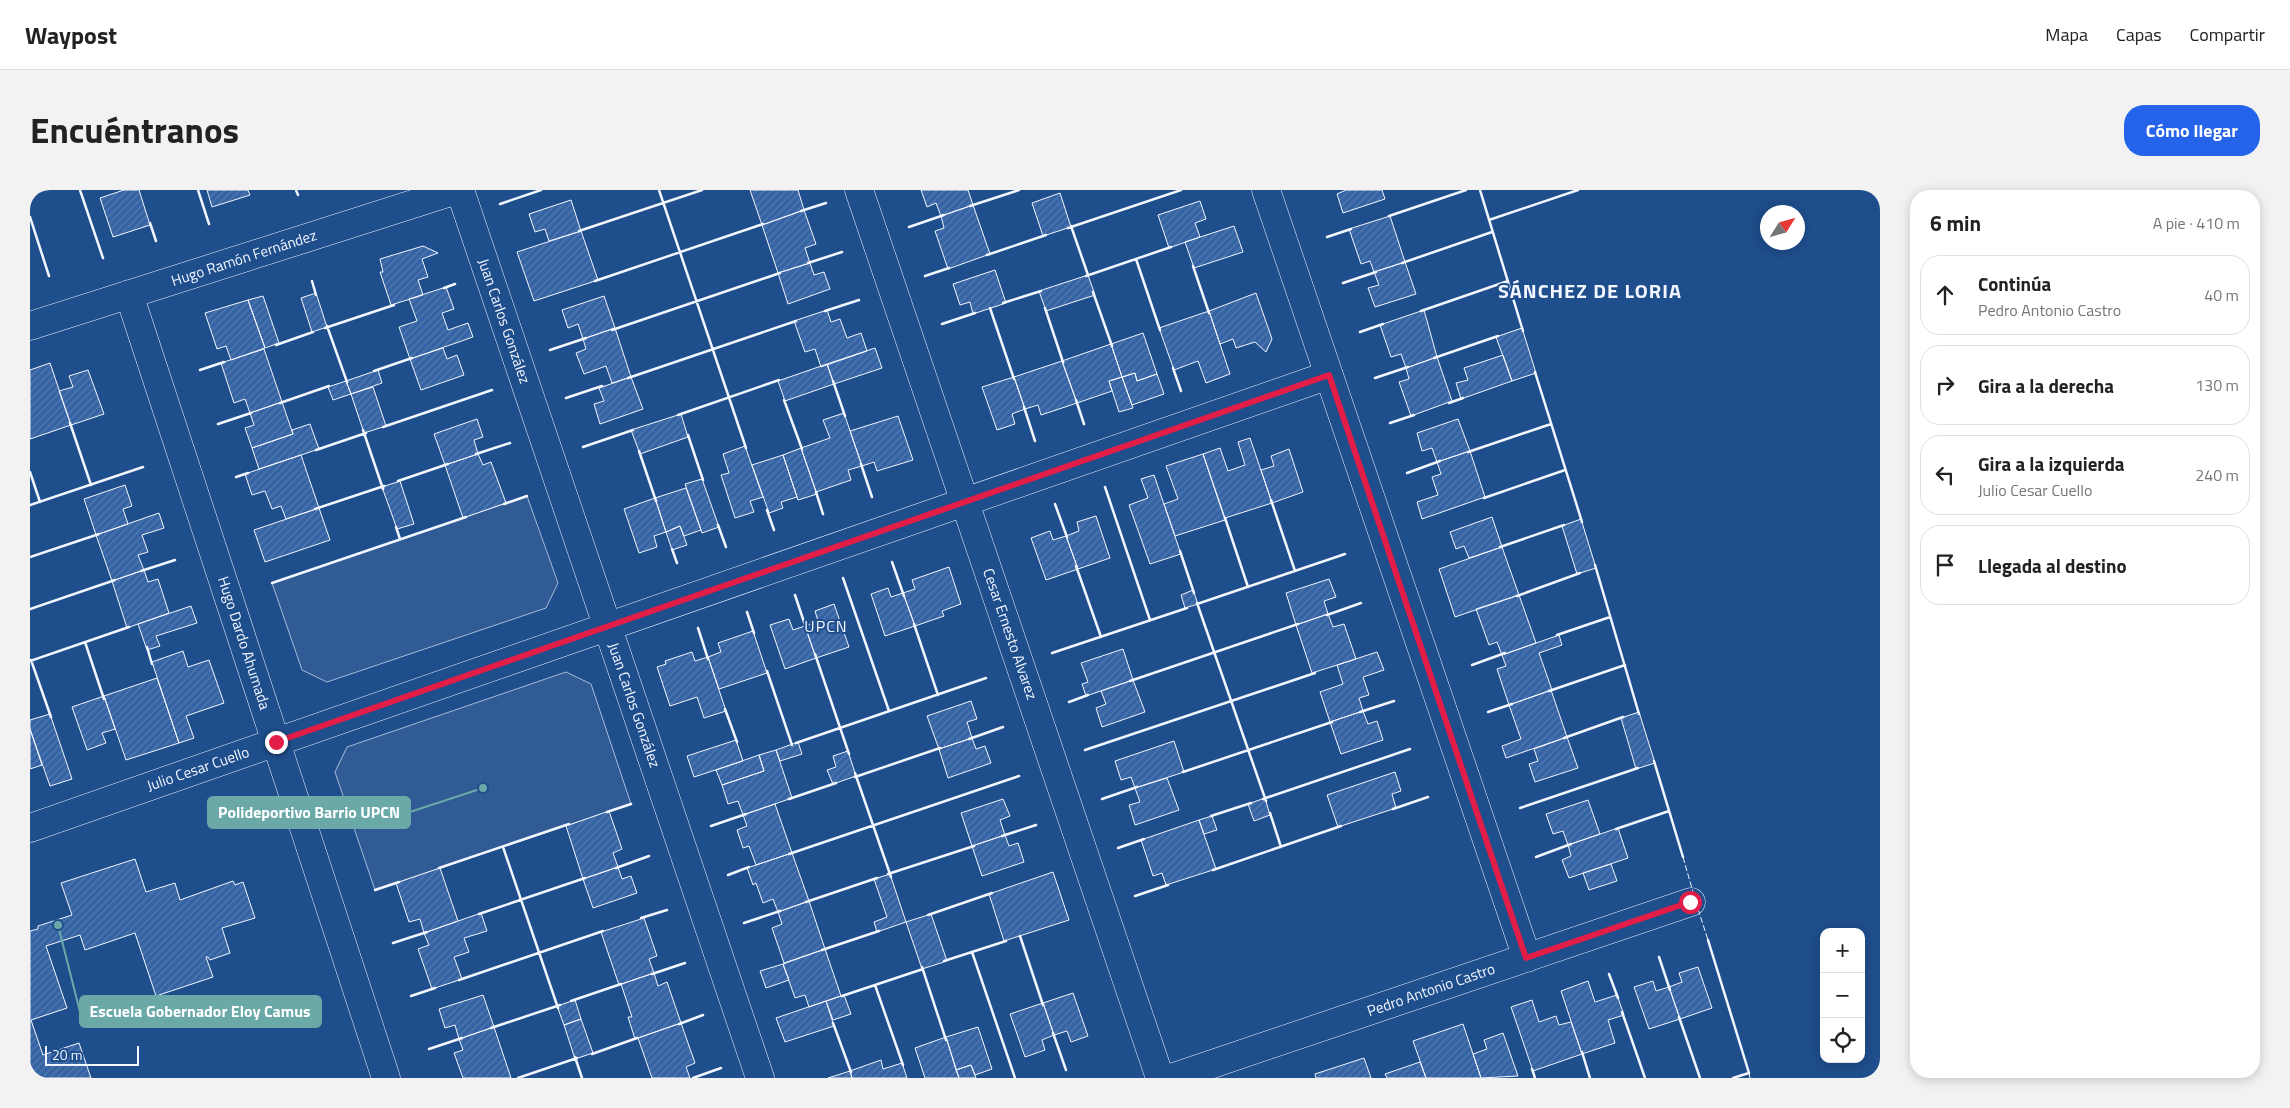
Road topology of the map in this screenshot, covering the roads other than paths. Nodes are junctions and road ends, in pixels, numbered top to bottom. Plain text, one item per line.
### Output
1 (458, 190) edge
2 (859, 190) edge
3 (1266, 190) edge
4 (130, 294) junction
5 (30, 326) edge
6 (1329, 375) junction
7 (965, 502) junction
8 (607, 626) junction
9 (276, 742) junction
10 (30, 828) edge
11 (1690, 902) dead end
12 (1526, 958) junction
13 (386, 1078) edge
14 (760, 1078) edge
15 (1160, 1078) edge
16 (1171, 1078) edge

1 - 4 street, Hugo Ramón Fernández
1 - 8 street, Juan Carlos González
2 - 7 street, Cesar Ernesto Alvarez
3 - 6 street
4 - 5 street, Hugo Ramón Fernández
4 - 9 street, Hugo Dardo Ahumada
6 - 7 street, Julio Cesar Cuello
6 - 12 street
7 - 8 street, Julio Cesar Cuello
7 - 15 street, Cesar Ernesto Alvarez
8 - 9 street, Julio Cesar Cuello
8 - 14 street, Juan Carlos González
9 - 10 street, Julio Cesar Cuello
9 - 13 street, Hugo Dardo Ahumada
11 - 12 street, Pedro Antonio Castro
12 - 16 street, Pedro Antonio Castro

